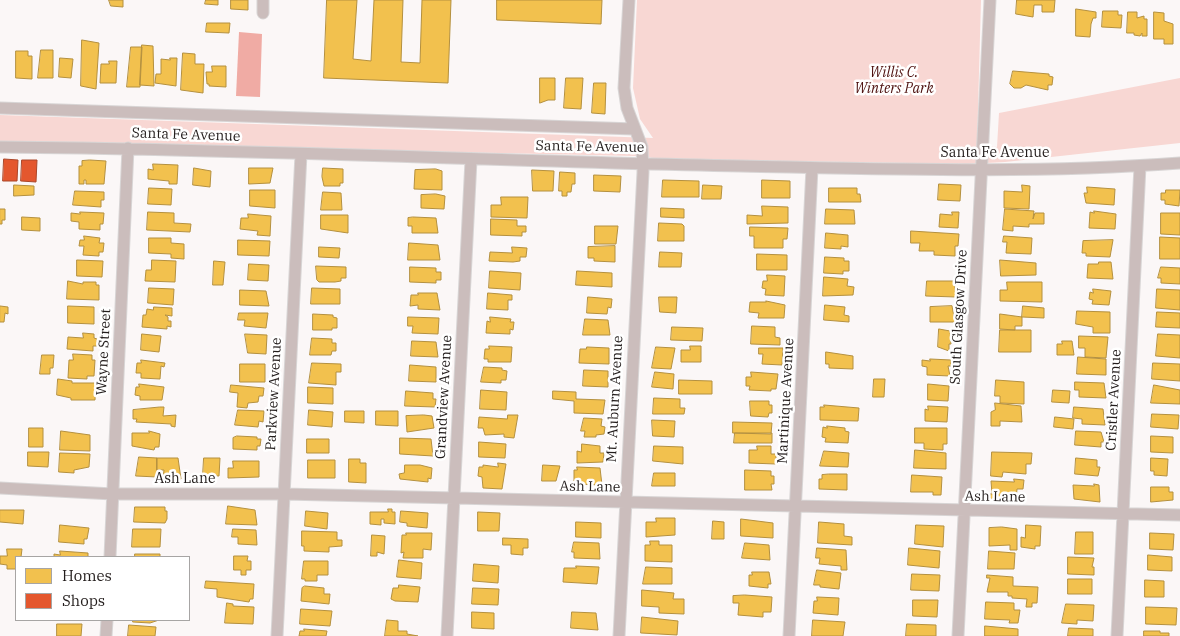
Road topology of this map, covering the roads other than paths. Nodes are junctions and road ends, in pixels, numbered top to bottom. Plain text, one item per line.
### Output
1 (263, 0) edge
2 (629, 0) edge
3 (990, 0) edge
4 (263, 13) dead end
5 (0, 108) edge
6 (635, 129) junction
7 (0, 147) edge
8 (128, 148) junction
9 (301, 154) junction
10 (472, 160) junction
11 (643, 163) junction
12 (1180, 163) edge
13 (1140, 166) junction
14 (812, 168) junction
15 (983, 170) junction
16 (0, 488) edge
17 (113, 494) junction
18 (284, 494) junction
19 (454, 500) junction
20 (624, 502) junction
21 (796, 506) junction
22 (963, 512) junction
23 (1123, 514) junction
24 (1180, 515) edge
25 (110, 556) edge
26 (107, 621) edge
27 (106, 636) edge
28 (277, 636) edge
29 (447, 636) edge
30 (618, 636) edge
31 (789, 636) edge
32 (958, 636) edge
33 (1117, 636) edge

1 - 4 street
2 - 6 street, Mt. Auburn Avenue
3 - 15 street, South Glasgow Drive
5 - 6 street, Santa Fe Avenue
6 - 11 street, Mt. Auburn Avenue
7 - 8 street, Santa Fe Avenue
8 - 9 street, Santa Fe Avenue
8 - 17 street, Wayne Street
9 - 10 street, Santa Fe Avenue
9 - 18 street, Parkview Avenue
10 - 11 street, Santa Fe Avenue
10 - 19 street, Grandview Avenue
11 - 14 street, Santa Fe Avenue
11 - 20 street, Mt. Auburn Avenue
12 - 13 street, Santa Fe Avenue
13 - 15 street, Santa Fe Avenue
13 - 23 street, Cristler Avenue
14 - 15 street, Santa Fe Avenue
14 - 21 street, Martinique Avenue
15 - 22 street, South Glasgow Drive
16 - 17 street, Ash Lane
17 - 18 street, Ash Lane
17 - 25 street, Wayne Street
18 - 19 street, Ash Lane
18 - 28 street, Parkview Avenue
19 - 20 street, Ash Lane
19 - 29 street, Grandview Avenue
20 - 21 street, Ash Lane
20 - 30 street, Mt. Auburn Avenue
21 - 22 street, Ash Lane
21 - 31 street, Martinique Avenue
22 - 23 street, Ash Lane
22 - 32 street, South Glasgow Drive
23 - 24 street, Ash Lane
23 - 33 street, Cristler Avenue
26 - 27 street

